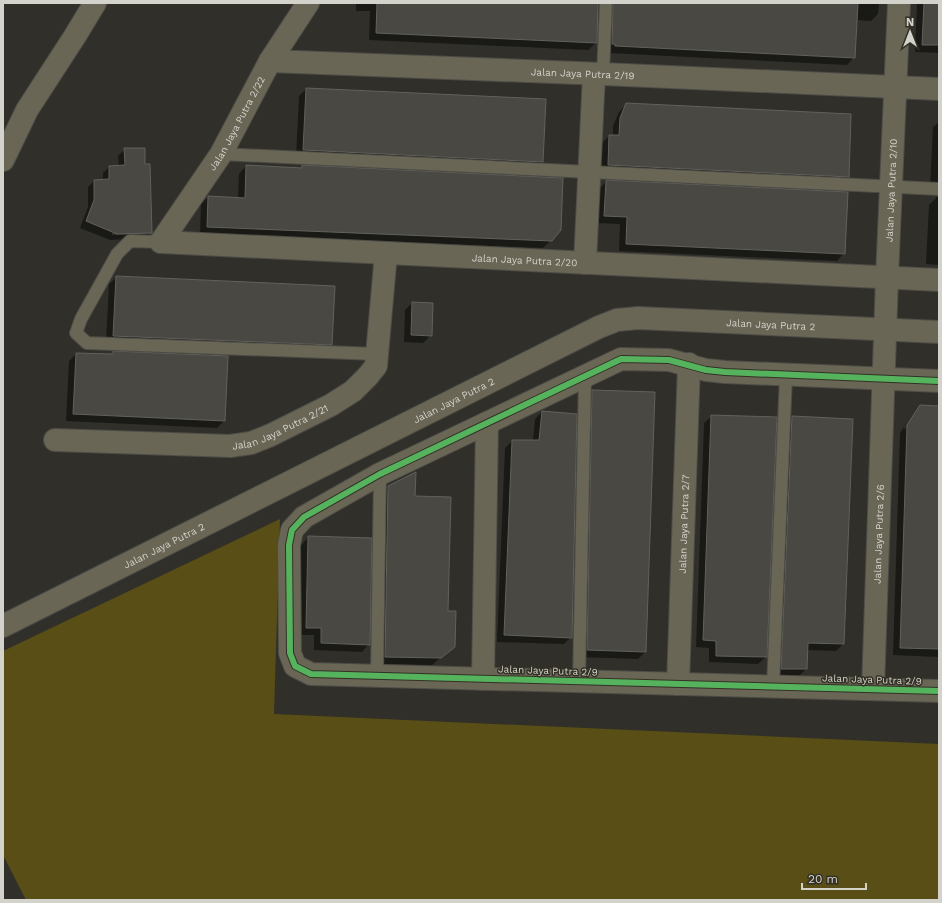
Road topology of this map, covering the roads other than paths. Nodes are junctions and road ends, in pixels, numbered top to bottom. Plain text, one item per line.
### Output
1 (94, 3) edge
2 (308, 3) edge
3 (606, 3) edge
4 (899, 3) edge
5 (270, 61) junction
6 (599, 74) junction
7 (896, 87) junction
8 (939, 89) edge
9 (221, 154) junction
10 (3, 160) edge
11 (590, 172) junction
12 (892, 186) junction
13 (939, 189) edge
14 (161, 242) junction
15 (386, 253) junction
16 (585, 263) junction
17 (887, 277) junction
18 (939, 280) edge
19 (886, 329) junction
20 (939, 332) edge
21 (377, 354) junction
22 (689, 364) junction
23 (786, 375) junction
24 (585, 376) junction
25 (884, 378) junction
26 (939, 381) edge
27 (487, 423) junction
28 (55, 440) dead end
29 (380, 474) junction
30 (3, 626) edge
31 (377, 676) junction
32 (483, 679) junction
33 (579, 681) junction
34 (678, 684) junction
35 (773, 686) junction
36 (873, 689) junction
37 (939, 691) edge

1 - 10 street
2 - 5 street, Jalan Jaya Putra 2/22
3 - 6 lane
4 - 7 street, Jalan Jaya Putra 2/10
5 - 6 street, Jalan Jaya Putra 2/19
5 - 9 street, Jalan Jaya Putra 2/22
6 - 7 street, Jalan Jaya Putra 2/19
6 - 11 street
7 - 8 street, Jalan Jaya Putra 2/19
7 - 12 street, Jalan Jaya Putra 2/10
9 - 11 lane
9 - 14 street, Jalan Jaya Putra 2/22
11 - 12 lane
11 - 16 street
12 - 13 lane
12 - 17 street, Jalan Jaya Putra 2/10
14 - 15 street, Jalan Jaya Putra 2/20
14 - 21 lane
15 - 16 street, Jalan Jaya Putra 2/20
15 - 21 street, Jalan Jaya Putra 2/21
16 - 17 street, Jalan Jaya Putra 2/20
17 - 18 street, Jalan Jaya Putra 2/20
17 - 19 street, Jalan Jaya Putra 2/10
19 - 20 street, Jalan Jaya Putra 2
19 - 25 street, Jalan Jaya Putra 2/10
19 - 30 street, Jalan Jaya Putra 2
21 - 28 street, Jalan Jaya Putra 2/21
22 - 23 street
22 - 24 street
22 - 34 street, Jalan Jaya Putra 2/7
23 - 25 street
23 - 35 lane
24 - 27 street
24 - 33 lane
25 - 26 street
25 - 36 street, Jalan Jaya Putra 2/6
27 - 29 street
27 - 32 street
29 - 31 lane
29 - 31 street, Jalan Jaya Putra 2/9
31 - 32 street, Jalan Jaya Putra 2/9
32 - 33 street, Jalan Jaya Putra 2/9
33 - 34 street, Jalan Jaya Putra 2/9
34 - 35 street, Jalan Jaya Putra 2/9
35 - 36 street, Jalan Jaya Putra 2/9
36 - 37 street, Jalan Jaya Putra 2/9

